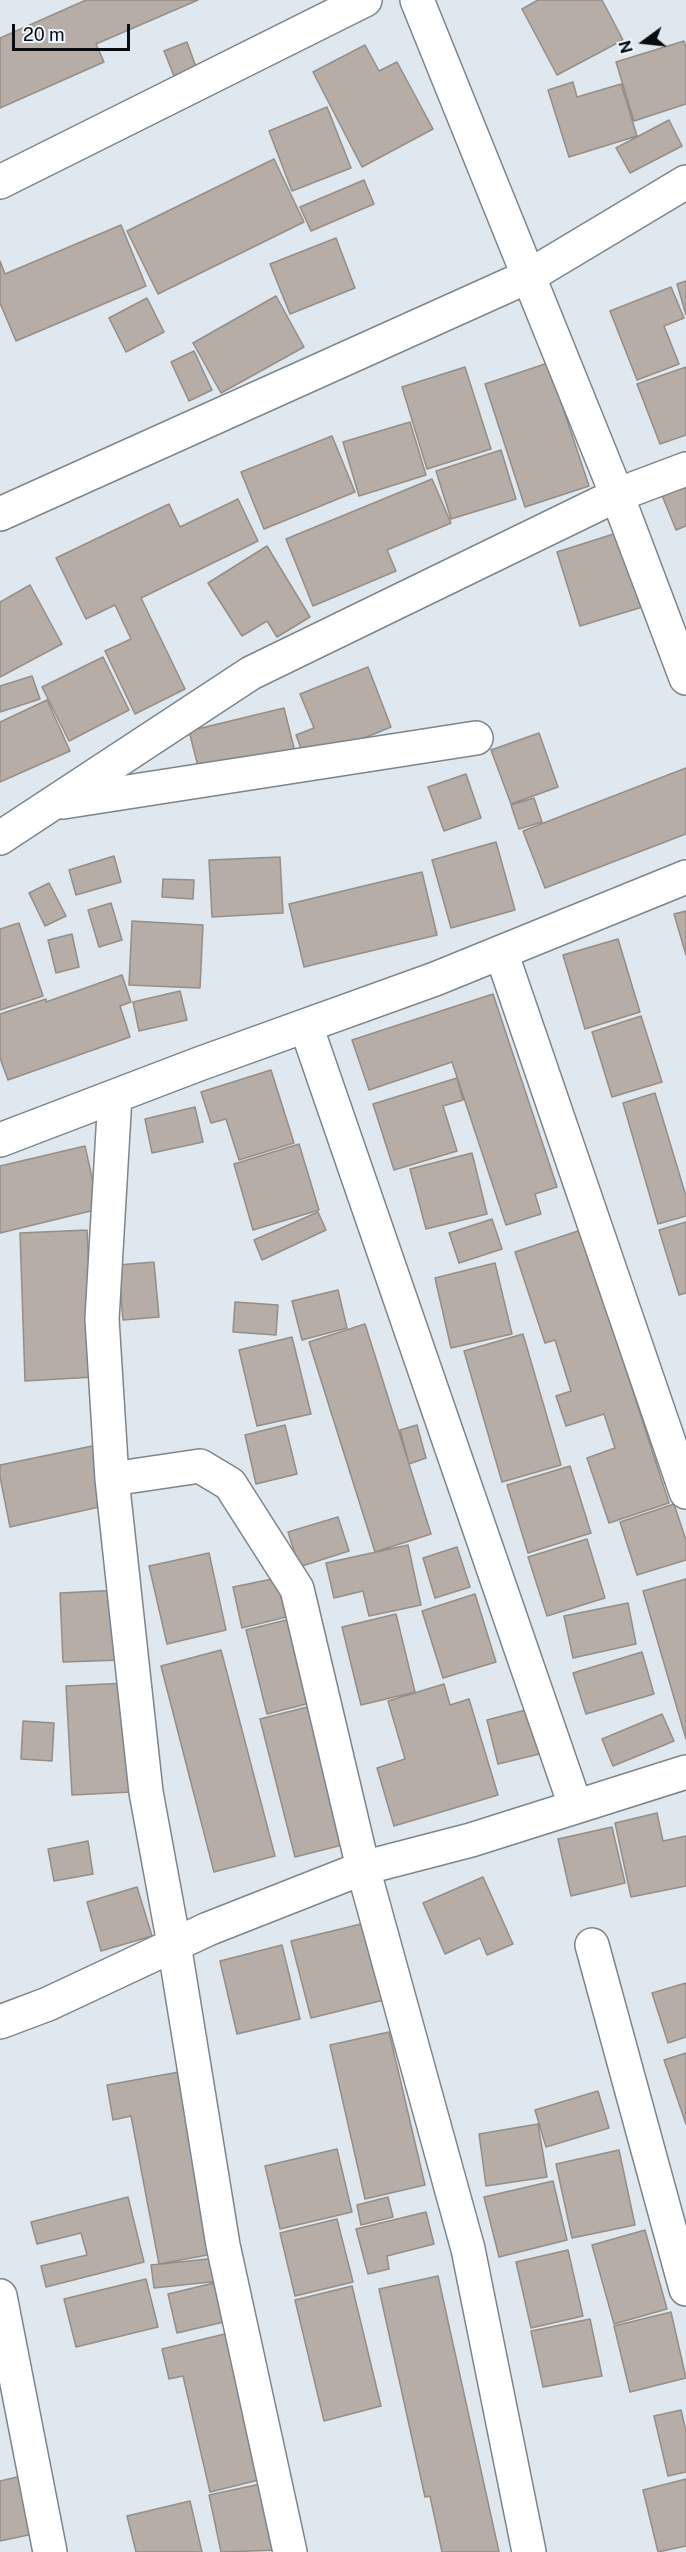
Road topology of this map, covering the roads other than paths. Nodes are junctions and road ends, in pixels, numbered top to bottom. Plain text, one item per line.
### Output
1 (365, 0) edge
2 (417, 0) edge
3 (0, 182) edge
4 (686, 182) edge
5 (529, 276) junction
6 (686, 469) edge
7 (617, 495) junction
8 (0, 513) edge
9 (686, 678) edge
10 (476, 738) dead end
11 (51, 804) junction
12 (0, 838) edge
13 (686, 877) edge
14 (501, 952) junction
15 (306, 1026) junction
16 (115, 1096) junction
17 (0, 1140) edge
18 (112, 1479) junction
19 (686, 1492) edge
20 (686, 1772) edge
21 (575, 1805) junction
22 (363, 1868) junction
23 (174, 1944) junction
24 (592, 1946) dead end
25 (0, 2022) edge
26 (686, 2289) edge
27 (0, 2296) edge
28 (50, 2552) edge
29 (290, 2552) edge
30 (530, 2552) edge

1 - 3 street
2 - 5 street
4 - 5 street
5 - 7 street
5 - 8 street
6 - 7 street
7 - 9 street
7 - 11 street
10 - 11 street
11 - 12 street
13 - 14 street
14 - 15 street
14 - 19 street
15 - 16 street
15 - 21 street
16 - 17 street
16 - 18 street
18 - 22 street
18 - 23 street
20 - 21 street
21 - 22 street
22 - 23 street
22 - 30 street
23 - 25 street
23 - 29 street
24 - 26 street
27 - 28 street

